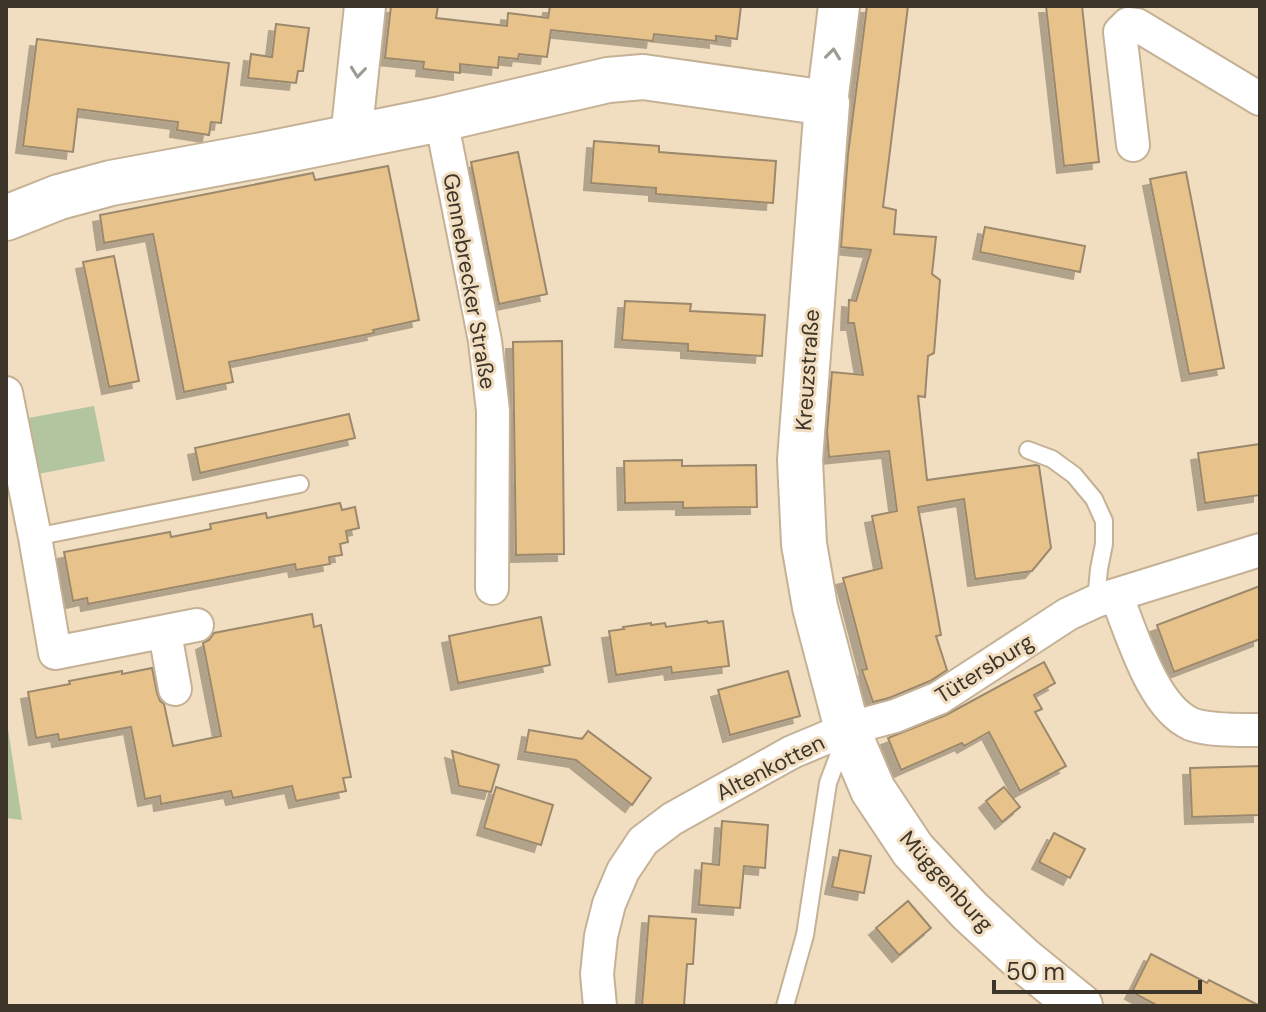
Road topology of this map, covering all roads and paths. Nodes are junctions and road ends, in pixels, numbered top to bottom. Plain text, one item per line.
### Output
1 (365, 6) edge
2 (839, 6) edge
3 (1260, 99) edge
4 (827, 103) junction
5 (441, 119) junction
6 (351, 138) junction
7 (1133, 145) dead end
8 (6, 218) edge
9 (6, 393) edge
10 (1028, 450) dead end
11 (300, 484) dead end
12 (35, 537) junction
13 (1260, 550) edge
14 (492, 588) dead end
15 (1106, 598) junction
16 (197, 625) dead end
17 (165, 633) junction
18 (175, 689) dead end
19 (847, 729) junction
20 (1260, 730) edge
21 (600, 1006) edge
22 (785, 1006) edge
23 (1080, 1006) edge

1 -> 6 street
4 -> 2 street, Kreuzstraße
3 - 7 street
4 - 5 main road
4 - 19 main road, Kreuzstraße
5 - 6 main road
5 - 14 street, Gennebrecker Straße
6 - 8 main road
9 - 12 street
10 - 15 lane
11 - 12 lane
12 - 17 street
13 - 15 street, Tütersburg
15 - 19 street, Tütersburg
15 - 20 street
16 - 17 street
17 - 18 street
19 - 21 street, Altenkotten
19 - 22 lane, Altenkotten
19 - 23 main road, Müggenburg

